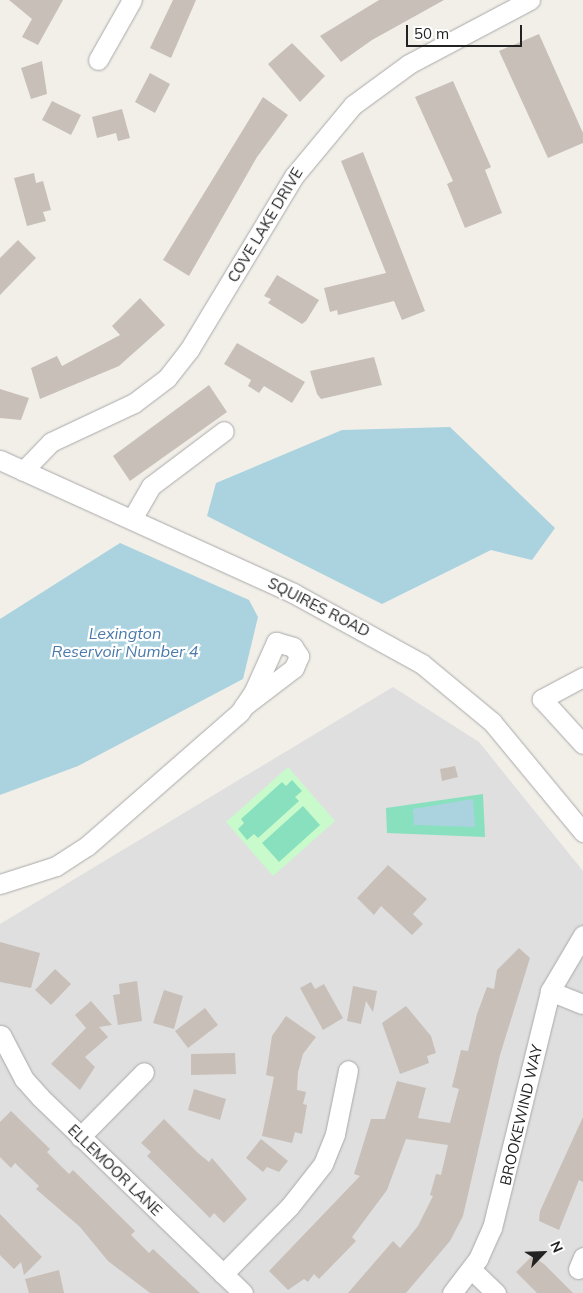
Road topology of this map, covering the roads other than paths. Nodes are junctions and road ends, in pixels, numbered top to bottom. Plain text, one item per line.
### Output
1 (132, 0) edge
2 (530, 0) edge
3 (98, 60) dead end
4 (224, 430) dead end
5 (0, 460) edge
6 (23, 471) junction
7 (132, 519) junction
8 (583, 677) edge
9 (244, 706) dead end
10 (583, 744) edge
11 (583, 832) edge
12 (0, 884) edge
13 (583, 935) edge
14 (550, 991) junction
15 (583, 1004) edge
16 (1, 1035) dead end
17 (348, 1070) dead end
18 (144, 1072) dead end
19 (80, 1137) junction
20 (471, 1269) junction
21 (223, 1274) junction
22 (242, 1293) edge
23 (452, 1293) edge
24 (496, 1293) edge

1 - 3 street
2 - 6 street, COVE LAKE DRIVE
4 - 7 street
5 - 6 street, SQUIRES ROAD
6 - 7 street, SQUIRES ROAD
7 - 11 street, SQUIRES ROAD
8 - 10 street
9 - 12 street
13 - 14 street, BROOKEWIND WAY
14 - 15 street
14 - 20 street, BROOKEWIND WAY
16 - 19 street, ELLEMOOR LANE
17 - 21 street
18 - 19 street
19 - 21 street, ELLEMOOR LANE
20 - 23 street, BROOKEWIND WAY
20 - 24 street
21 - 22 street, ELLEMOOR LANE

